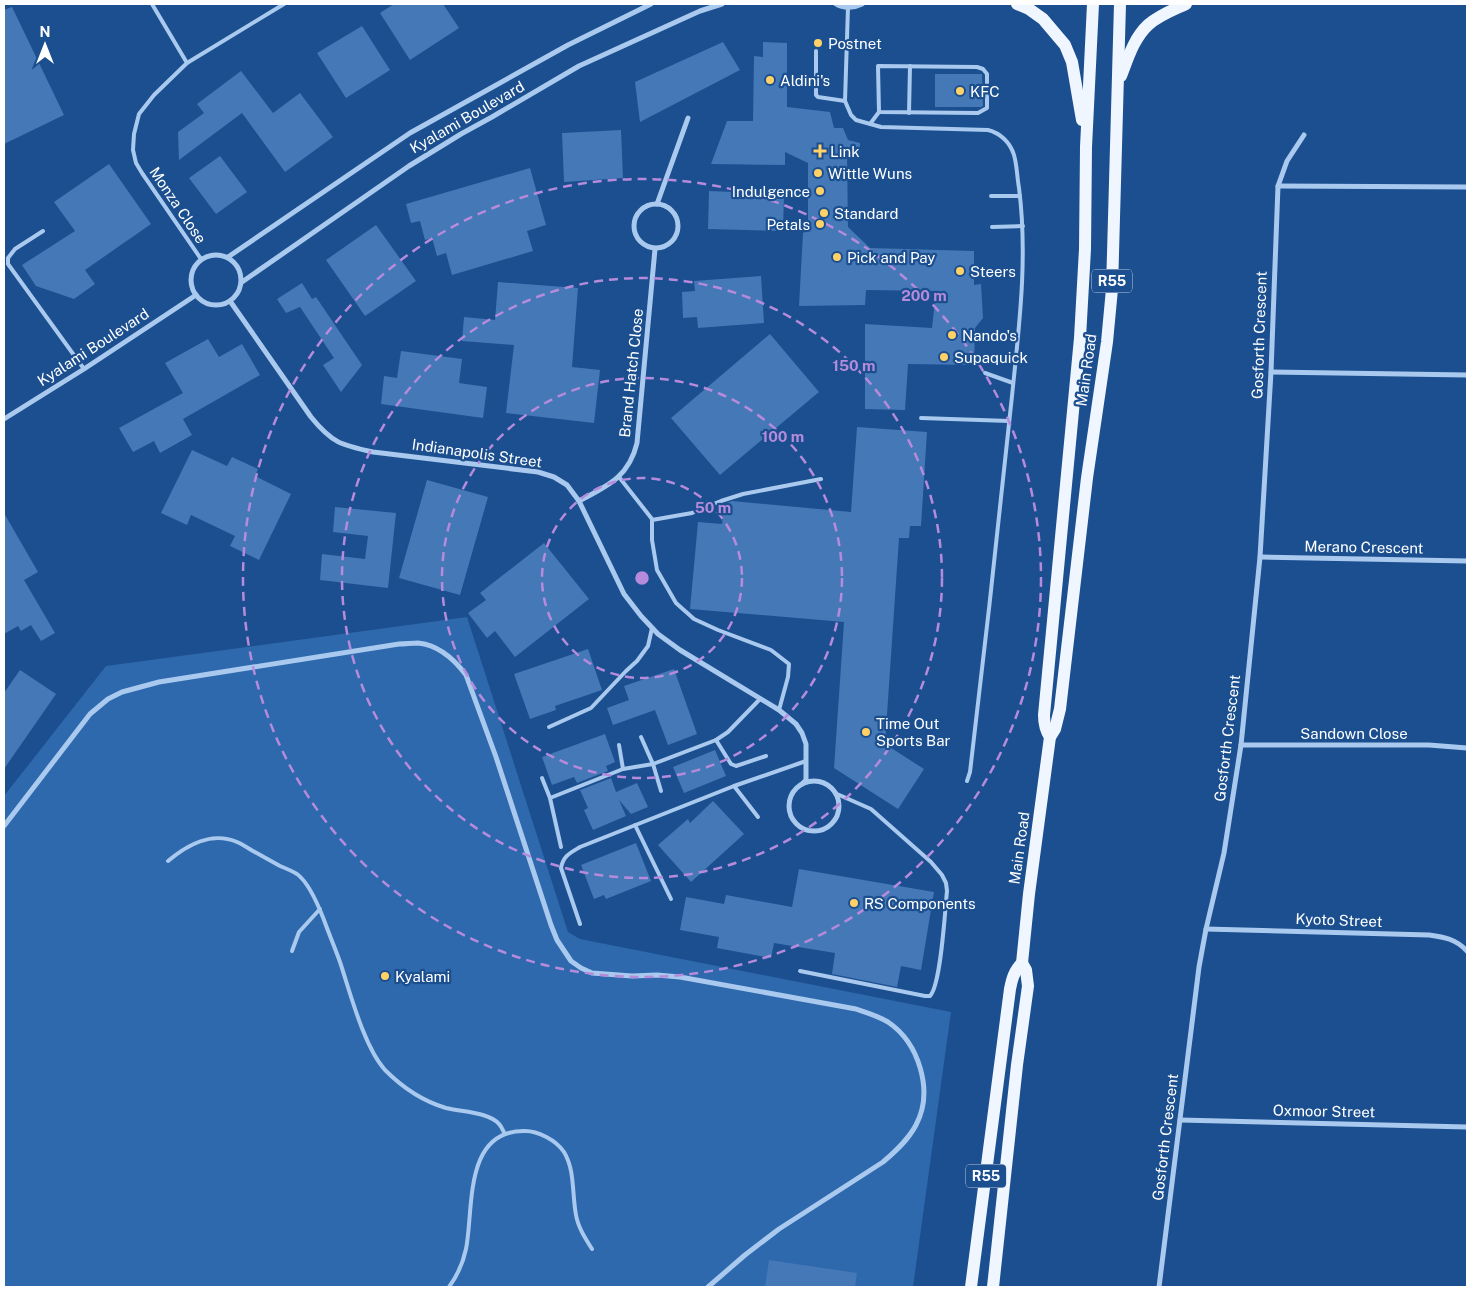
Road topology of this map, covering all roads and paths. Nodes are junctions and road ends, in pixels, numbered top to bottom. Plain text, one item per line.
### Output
1 (152, 4) edge
2 (284, 4) edge
3 (652, 4) edge
4 (722, 4) edge
5 (836, 4) edge
6 (862, 4) edge
7 (1018, 4) edge
8 (1093, 4) edge
9 (1120, 4) edge
10 (1186, 4) edge
11 (848, 7) junction
12 (816, 51) dead end
13 (187, 63) junction
14 (910, 66) junction
15 (1118, 83) junction
16 (845, 101) junction
17 (879, 112) junction
18 (909, 112) junction
19 (688, 118) dead end
20 (870, 124) junction
21 (1304, 135) dead end
22 (1086, 147) junction
23 (1278, 186) junction
24 (1467, 187) edge
25 (991, 196) dead end
26 (1020, 196) junction
27 (657, 204) junction
28 (1023, 226) junction
29 (992, 227) dead end
30 (43, 231) dead end
31 (656, 249) junction
32 (228, 257) junction
33 (201, 259) junction
34 (242, 282) junction
35 (196, 295) junction
36 (230, 301) junction
37 (84, 369) junction
38 (1271, 372) junction
39 (985, 373) dead end
40 (1467, 375) edge
41 (1013, 383) junction
42 (921, 418) dead end
43 (4, 419) edge
44 (1009, 421) junction
45 (619, 477) junction
46 (821, 479) dead end
47 (579, 501) junction
48 (652, 520) junction
49 (1260, 558) junction
50 (1467, 561) edge
51 (652, 628) junction
52 (760, 699) junction
53 (779, 710) junction
54 (549, 726) dead end
55 (641, 737) dead end
56 (1050, 737) junction
57 (716, 740) junction
58 (619, 745) dead end
59 (1241, 745) junction
60 (1467, 748) edge
61 (766, 756) dead end
62 (806, 762) junction
63 (653, 764) junction
64 (623, 769) junction
65 (542, 778) dead end
66 (967, 781) dead end
67 (802, 784) junction
68 (734, 786) junction
69 (661, 791) dead end
70 (837, 794) junction
71 (550, 798) junction
72 (758, 817) dead end
73 (635, 825) junction
74 (4, 826) edge
75 (562, 847) dead end
76 (168, 861) dead end
77 (671, 899) dead end
78 (320, 910) junction
79 (580, 924) dead end
80 (1206, 928) junction
81 (292, 951) dead end
82 (1467, 951) edge
83 (1022, 963) junction
84 (800, 972) dead end
85 (1180, 1120) junction
86 (1467, 1127) edge
87 (505, 1134) junction
88 (592, 1249) dead end
89 (449, 1287) edge
90 (708, 1287) edge
91 (971, 1287) edge
92 (993, 1287) edge
93 (1159, 1287) edge

1 - 13 lane
2 - 13 lane, Monza Close
3 - 32 street, Kyalami Boulevard
4 - 34 street, Kyalami Boulevard
5 - 11 street
6 - 11 street
7 - 22 main road
8 - 22 main road, Main Road / R55
9 - 15 main road, Main Road / R55
10 - 15 main road
11 - 16 lane
12 - 16 lane
13 - 33 lane, Monza Close
14 - 17 lane
14 - 18 lane
14 - 18 lane
15 - 56 main road, Main Road / R55
16 - 20 lane
17 - 18 lane
17 - 20 lane
19 - 27 street
20 - 26 lane
21 - 23 street, Gosforth Crescent
22 - 56 main road, Main Road / R55
23 - 24 street
23 - 38 street, Gosforth Crescent
25 - 26 lane
26 - 28 lane
27 - 31 street
27 - 31 street
28 - 29 lane
28 - 41 lane
30 - 37 lane
31 - 45 street, Brand Hatch Close
32 - 33 street
32 - 34 street
33 - 35 street
34 - 36 street
35 - 36 street
35 - 37 street, Kyalami Boulevard
36 - 47 street, Indianapolis Street
37 - 43 street, Kyalami Boulevard
38 - 40 street
38 - 49 street, Gosforth Crescent
39 - 41 lane
41 - 44 lane
42 - 44 lane
44 - 66 lane
45 - 47 street, Brand Hatch Close
45 - 48 lane
46 - 48 lane
47 - 51 street, Indianapolis Street
48 - 53 lane
49 - 50 street, Merano Crescent
49 - 59 street, Gosforth Crescent
51 - 52 street, Indianapolis Street
51 - 54 lane
52 - 53 street, Indianapolis Street
52 - 57 lane
53 - 62 street, Indianapolis Street
55 - 63 lane
56 - 83 main road, Main Road / R55
57 - 61 lane
57 - 63 lane
58 - 64 lane
59 - 60 street, Sandown Close
59 - 80 street, Gosforth Crescent
62 - 67 street, Indianapolis Street
62 - 68 lane
63 - 64 lane
63 - 69 lane
64 - 71 lane
65 - 71 lane
67 - 70 street
67 - 70 street
68 - 72 lane
68 - 73 lane
70 - 84 lane
71 - 75 lane
73 - 77 lane
73 - 79 lane
74 - 90 street
76 - 78 lane
78 - 81 lane
78 - 87 lane
80 - 82 street, Kyoto Street
80 - 85 street, Gosforth Crescent
83 - 91 main road, Main Road / R55
83 - 92 main road, Main Road / R55
85 - 86 street, Oxmoor Street
85 - 93 street, Gosforth Crescent
87 - 88 lane
87 - 89 lane

